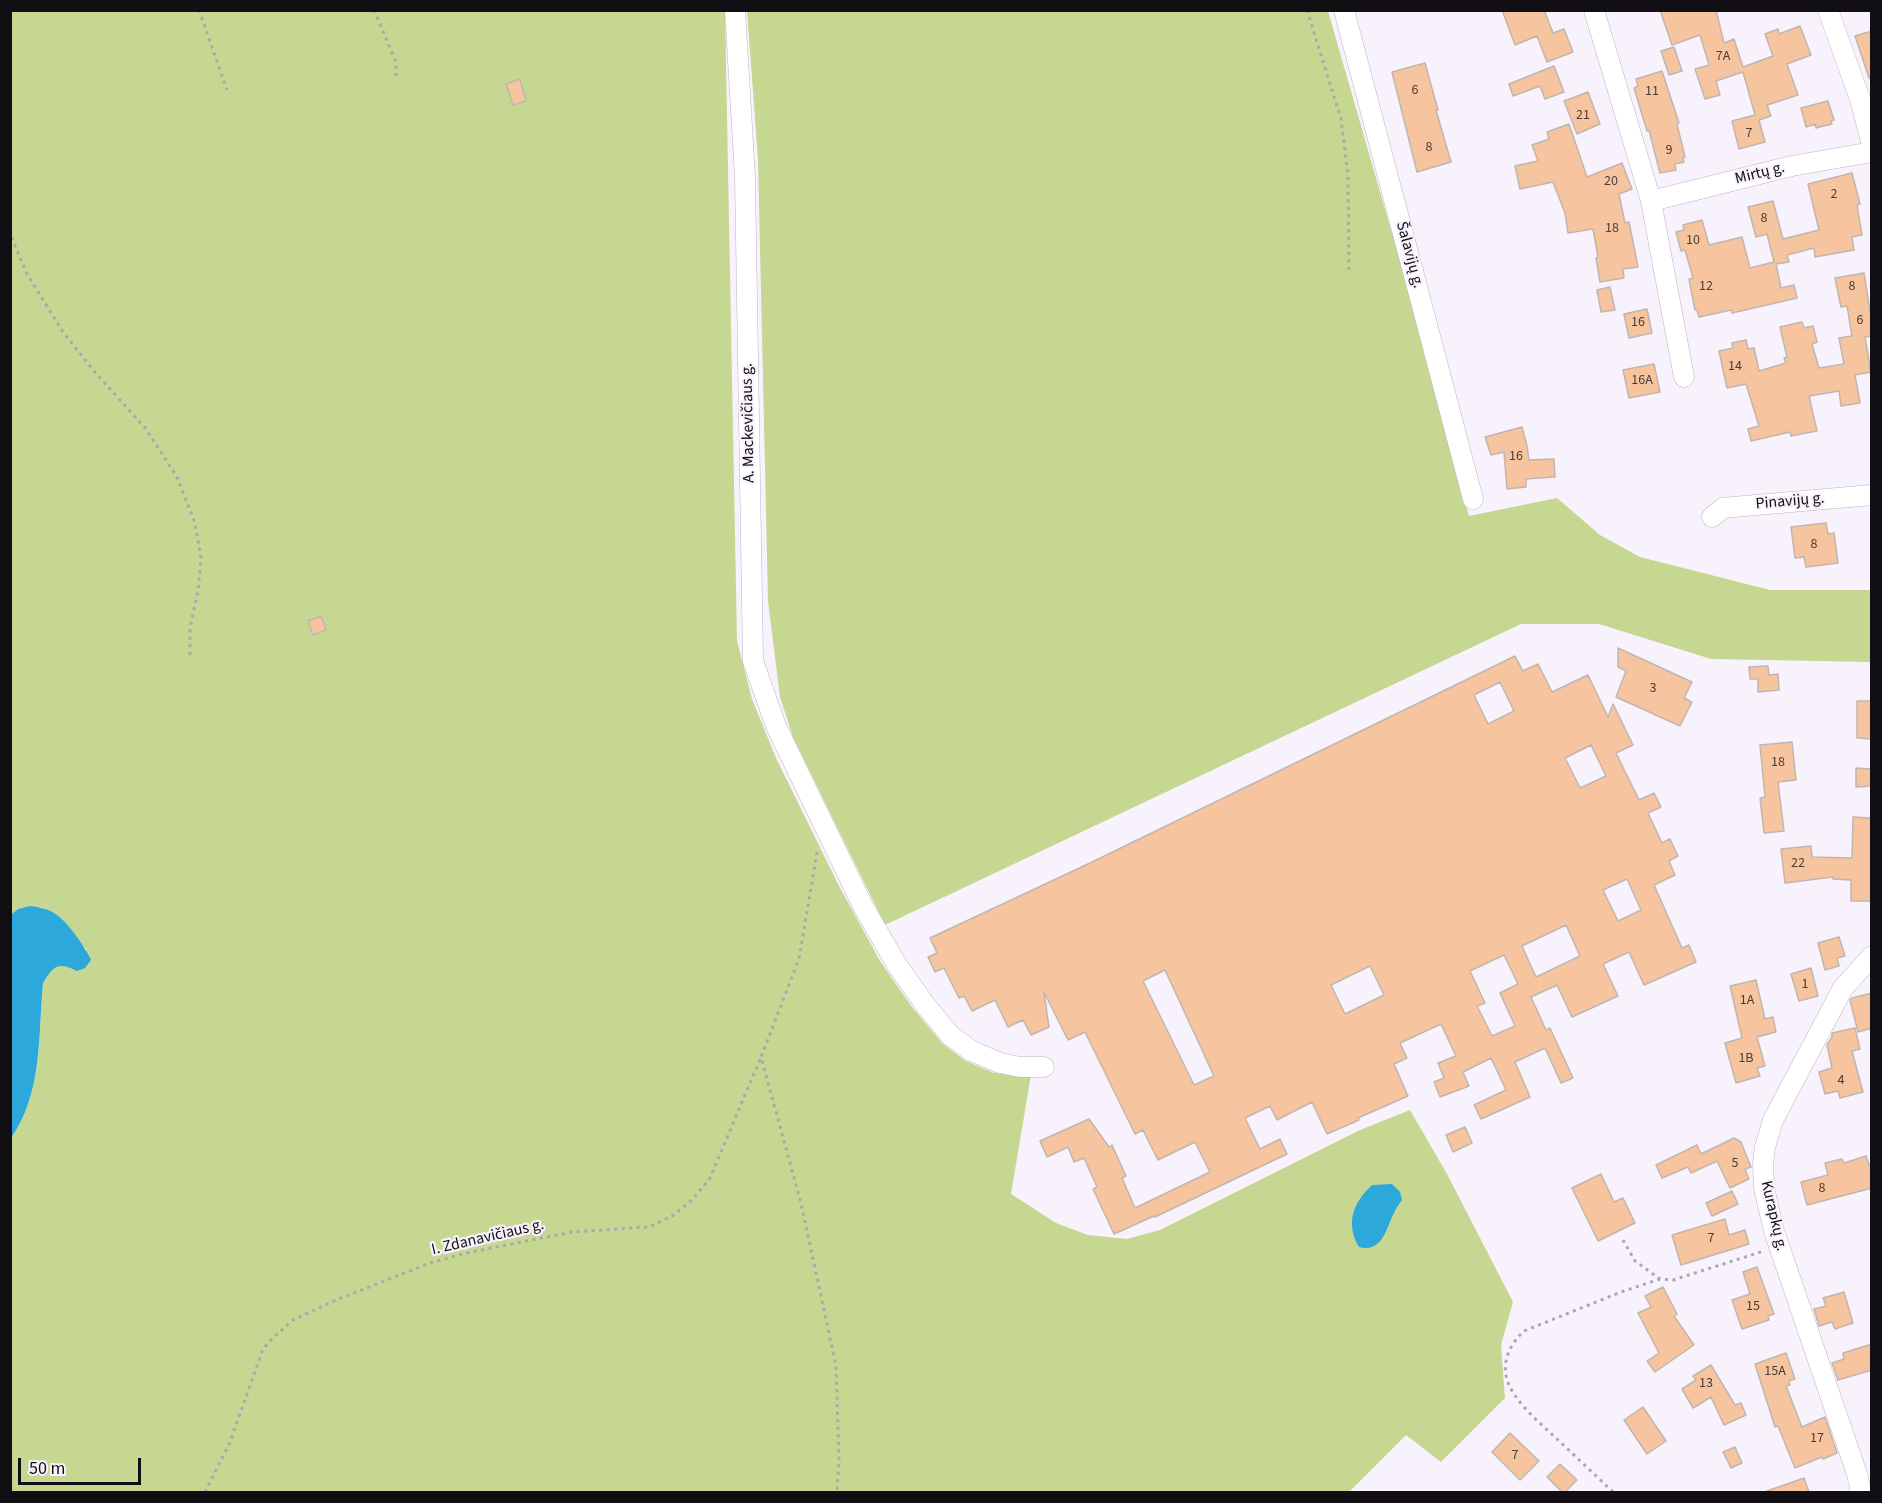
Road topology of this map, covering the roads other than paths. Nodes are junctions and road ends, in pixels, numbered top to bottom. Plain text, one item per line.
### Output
1 (735, 10) edge
2 (1344, 10) edge
3 (1594, 10) edge
4 (1828, 10) edge
5 (1872, 145) edge
6 (1872, 152) edge
7 (1651, 201) junction
8 (1684, 377) dead end
9 (1872, 495) edge
10 (1473, 499) dead end
11 (1712, 517) dead end
12 (1872, 956) edge
13 (1044, 1067) dead end
14 (1861, 1492) edge

1 - 13 street, A. Mackevičiaus g.
2 - 10 street, Šalavijų g.
3 - 7 street
4 - 5 street
6 - 7 street, Mirtų g.
7 - 8 street
9 - 11 street, Pinavijų g.
12 - 14 street, Kurapkų g.

